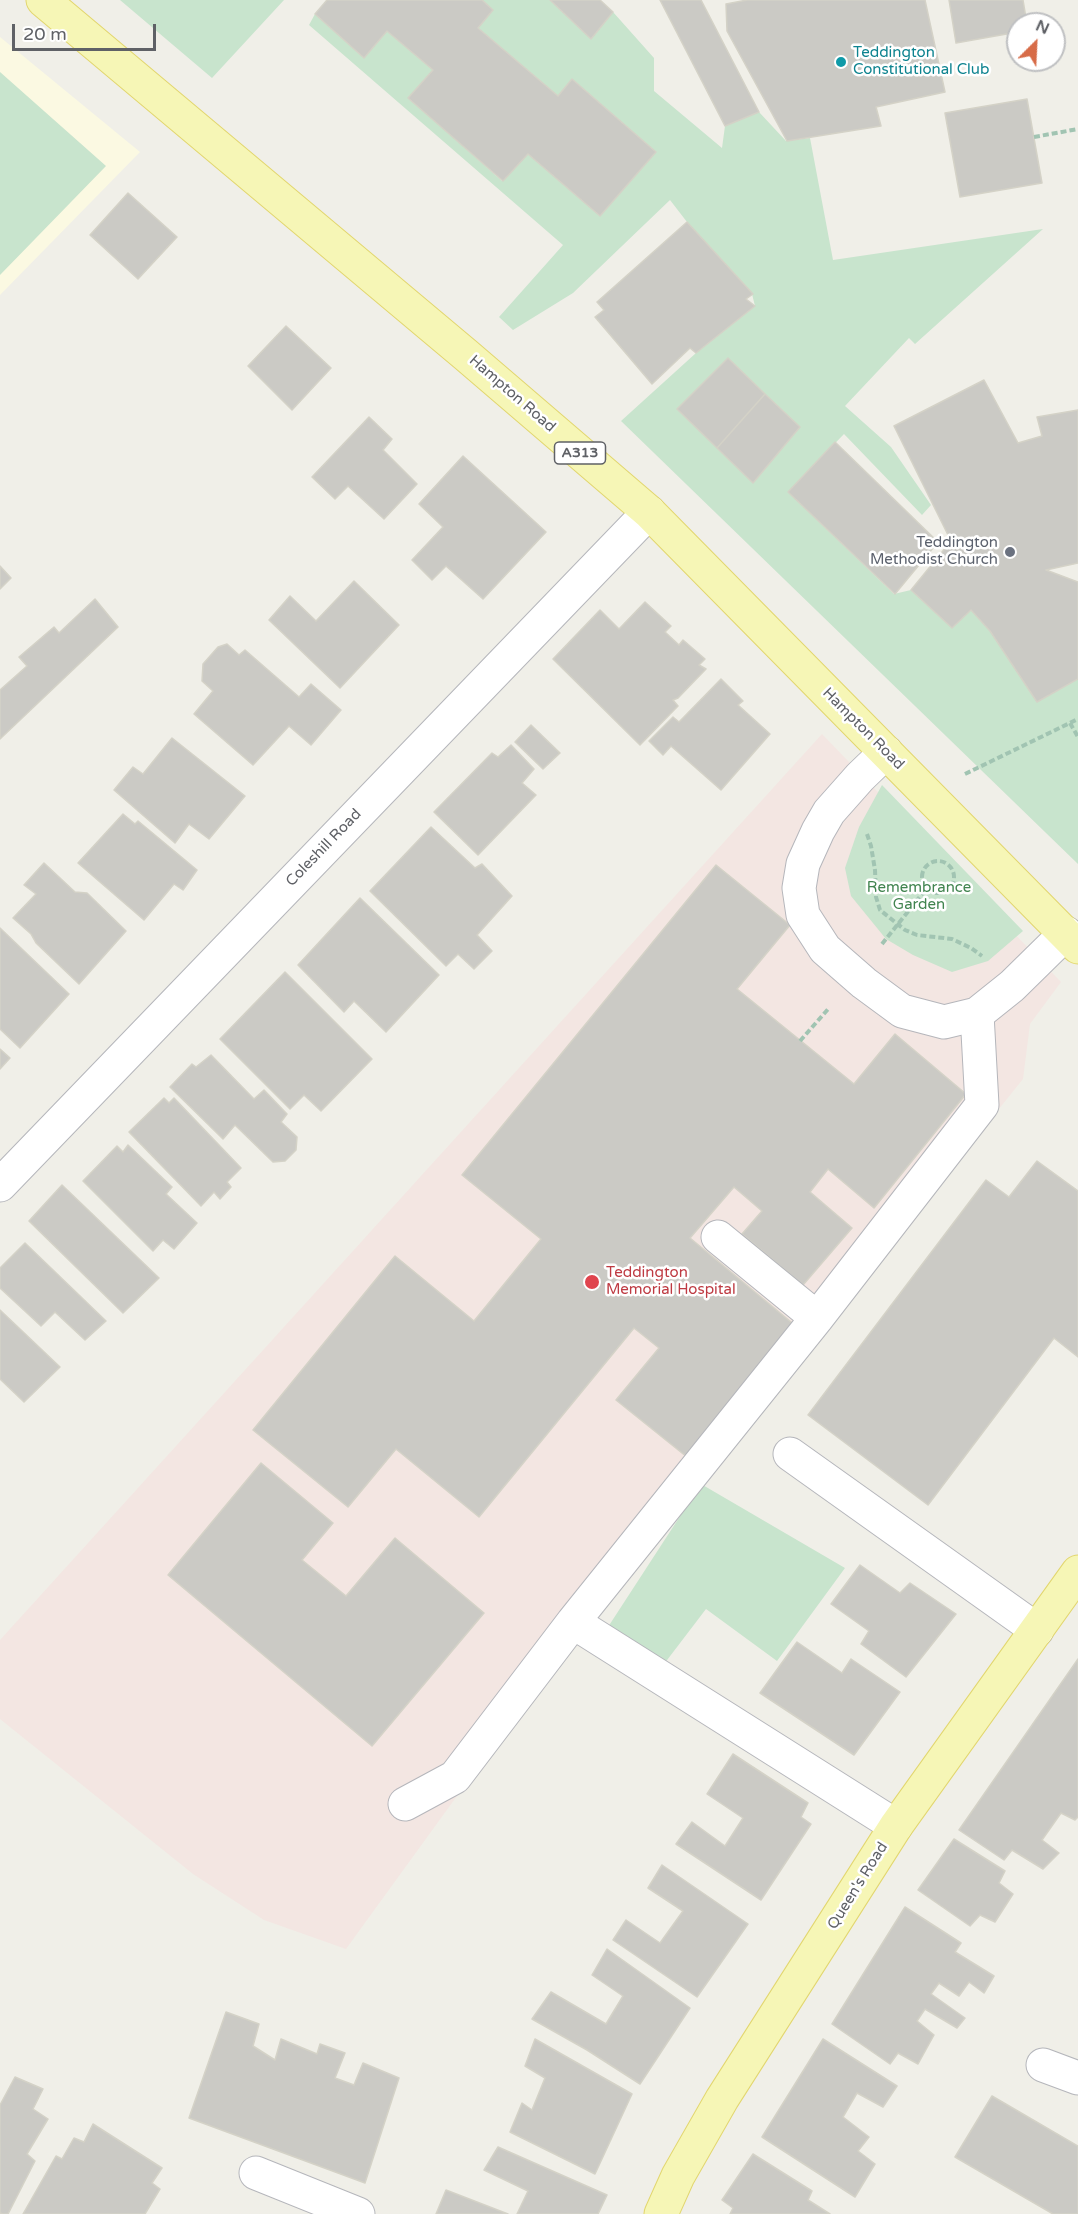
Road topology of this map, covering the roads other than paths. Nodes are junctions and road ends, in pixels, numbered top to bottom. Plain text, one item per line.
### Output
1 (43, 0) edge
2 (649, 512) junction
3 (886, 752) junction
4 (1072, 940) edge
5 (977, 1014) junction
6 (0, 1185) edge
7 (718, 1237) dead end
8 (817, 1318) junction
9 (790, 1454) dead end
10 (1078, 1572) edge
11 (573, 1622) junction
12 (1037, 1630) junction
13 (405, 1804) dead end
14 (896, 1826) junction
15 (1044, 2065) dead end
16 (1078, 2078) edge
17 (256, 2172) dead end
18 (358, 2214) edge
19 (661, 2214) edge

1 - 2 main road, Hampton Road / A313
2 - 3 main road, Hampton Road / A313
2 - 6 street, Coleshill Road
3 - 4 main road, Hampton Road / A313
3 - 5 street
4 - 5 street
5 - 8 street
7 - 8 street
8 - 11 street
9 - 12 street
10 - 12 main road, Queen's Road
11 - 13 street
11 - 14 street
12 - 14 main road, Queen's Road
14 - 19 main road, Queen's Road
15 - 16 street
17 - 18 street

